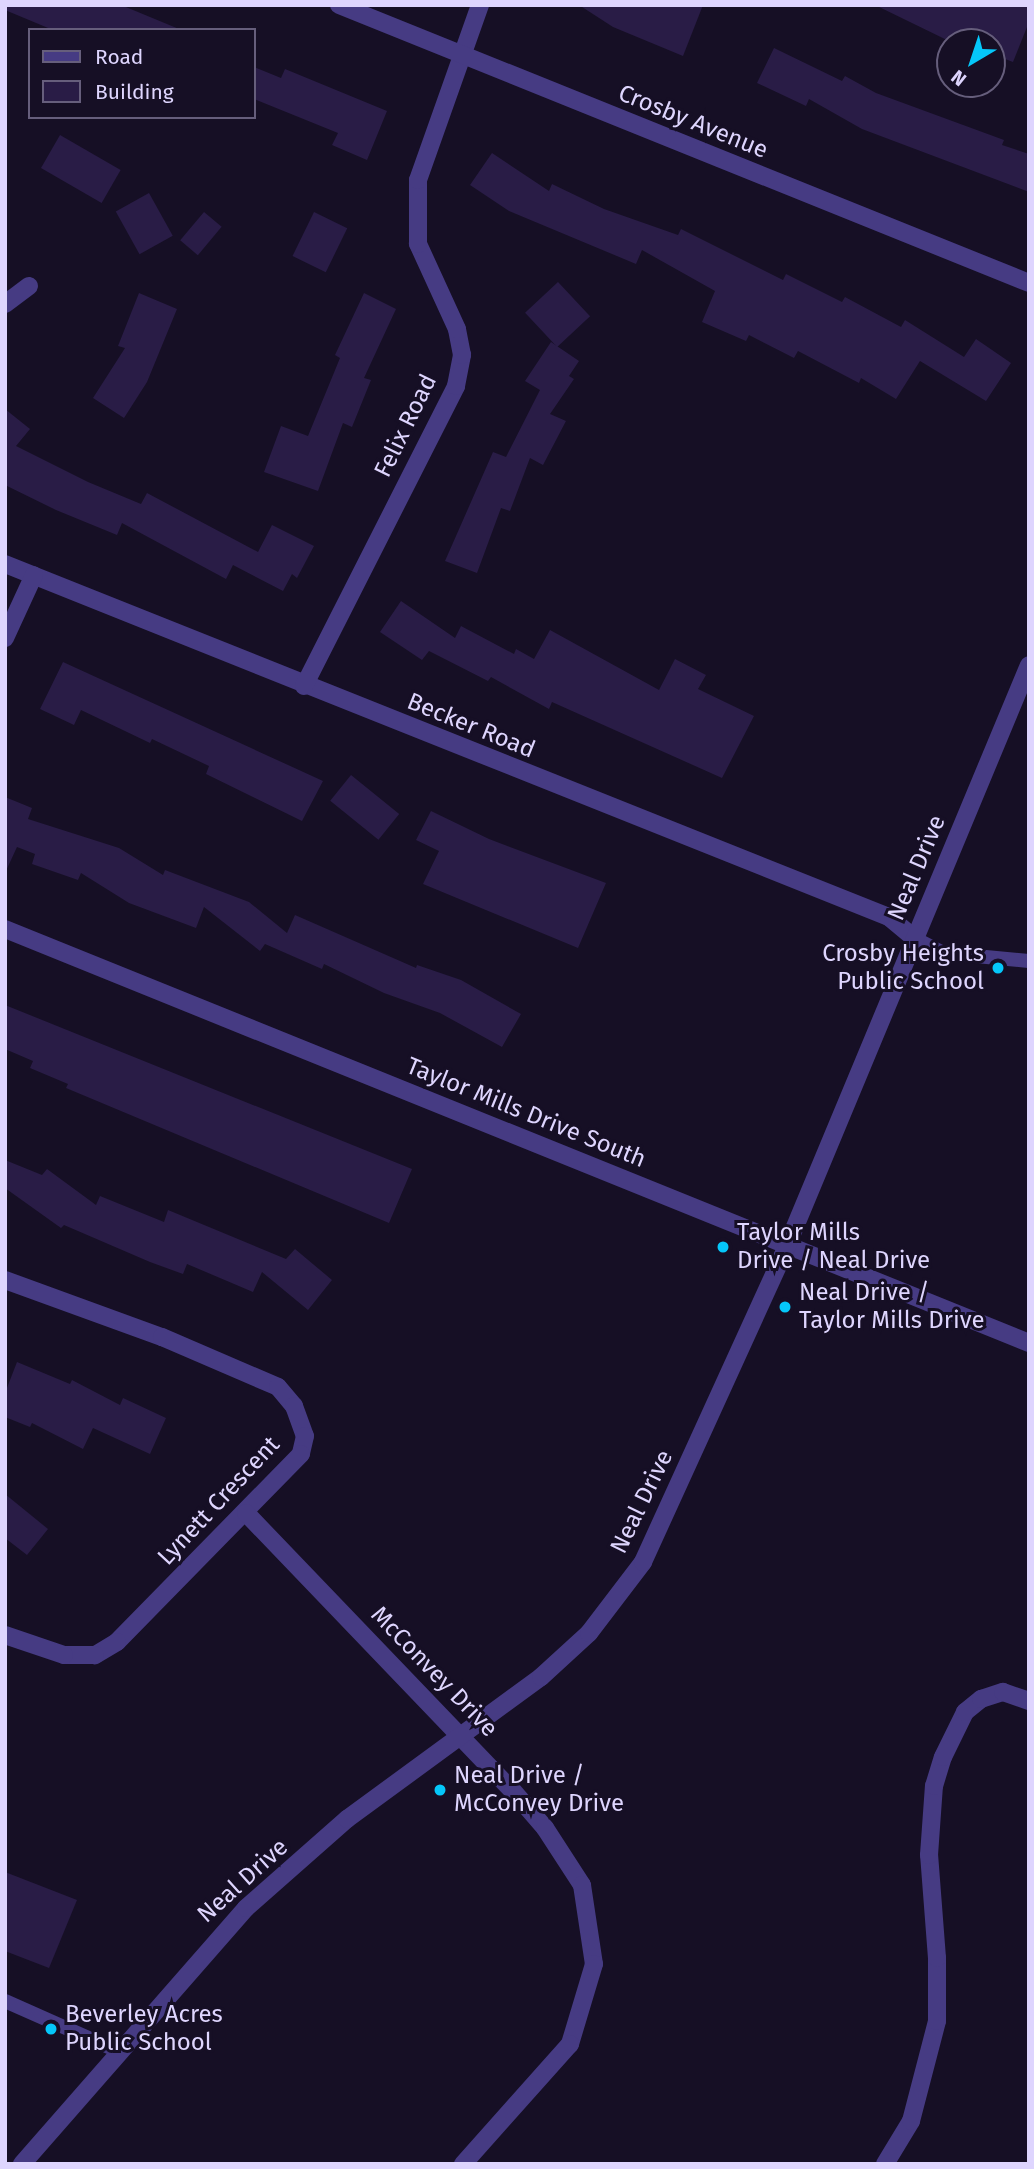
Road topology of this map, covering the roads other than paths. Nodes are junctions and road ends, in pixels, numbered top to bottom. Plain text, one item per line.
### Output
1 (339, 5) edge
2 (480, 5) edge
3 (463, 56) junction
4 (1029, 283) edge
5 (29, 286) dead end
6 (5, 304) edge
7 (5, 564) edge
8 (34, 575) junction
9 (5, 638) edge
10 (1029, 665) edge
11 (304, 686) junction
12 (5, 929) edge
13 (914, 938) junction
14 (1029, 961) edge
15 (787, 1246) junction
16 (5, 1280) edge
17 (1029, 1343) edge
18 (246, 1513) junction
19 (5, 1635) edge
20 (1029, 1700) edge
21 (463, 1738) junction
22 (5, 2001) edge
23 (118, 2051) junction
24 (22, 2164) edge
25 (463, 2164) edge
26 (885, 2164) edge

1 - 3 street, Crosby Avenue
2 - 3 street, Felix Road
3 - 4 street, Crosby Avenue
3 - 11 street, Felix Road
5 - 6 street
7 - 8 street, Becker Road
8 - 9 street
8 - 11 street, Becker Road
10 - 13 street, Neal Drive
11 - 13 street, Becker Road
12 - 15 street, Taylor Mills Drive South
13 - 14 lane
13 - 15 street, Neal Drive
15 - 17 street, Taylor Mills Drive South
15 - 21 street, Neal Drive
16 - 18 street, Lynett Crescent
18 - 19 street, Lynett Crescent
18 - 21 street, McConvey Drive
20 - 26 street
21 - 23 street, Neal Drive
21 - 25 street, McConvey Drive
22 - 23 lane
23 - 24 street, Neal Drive

